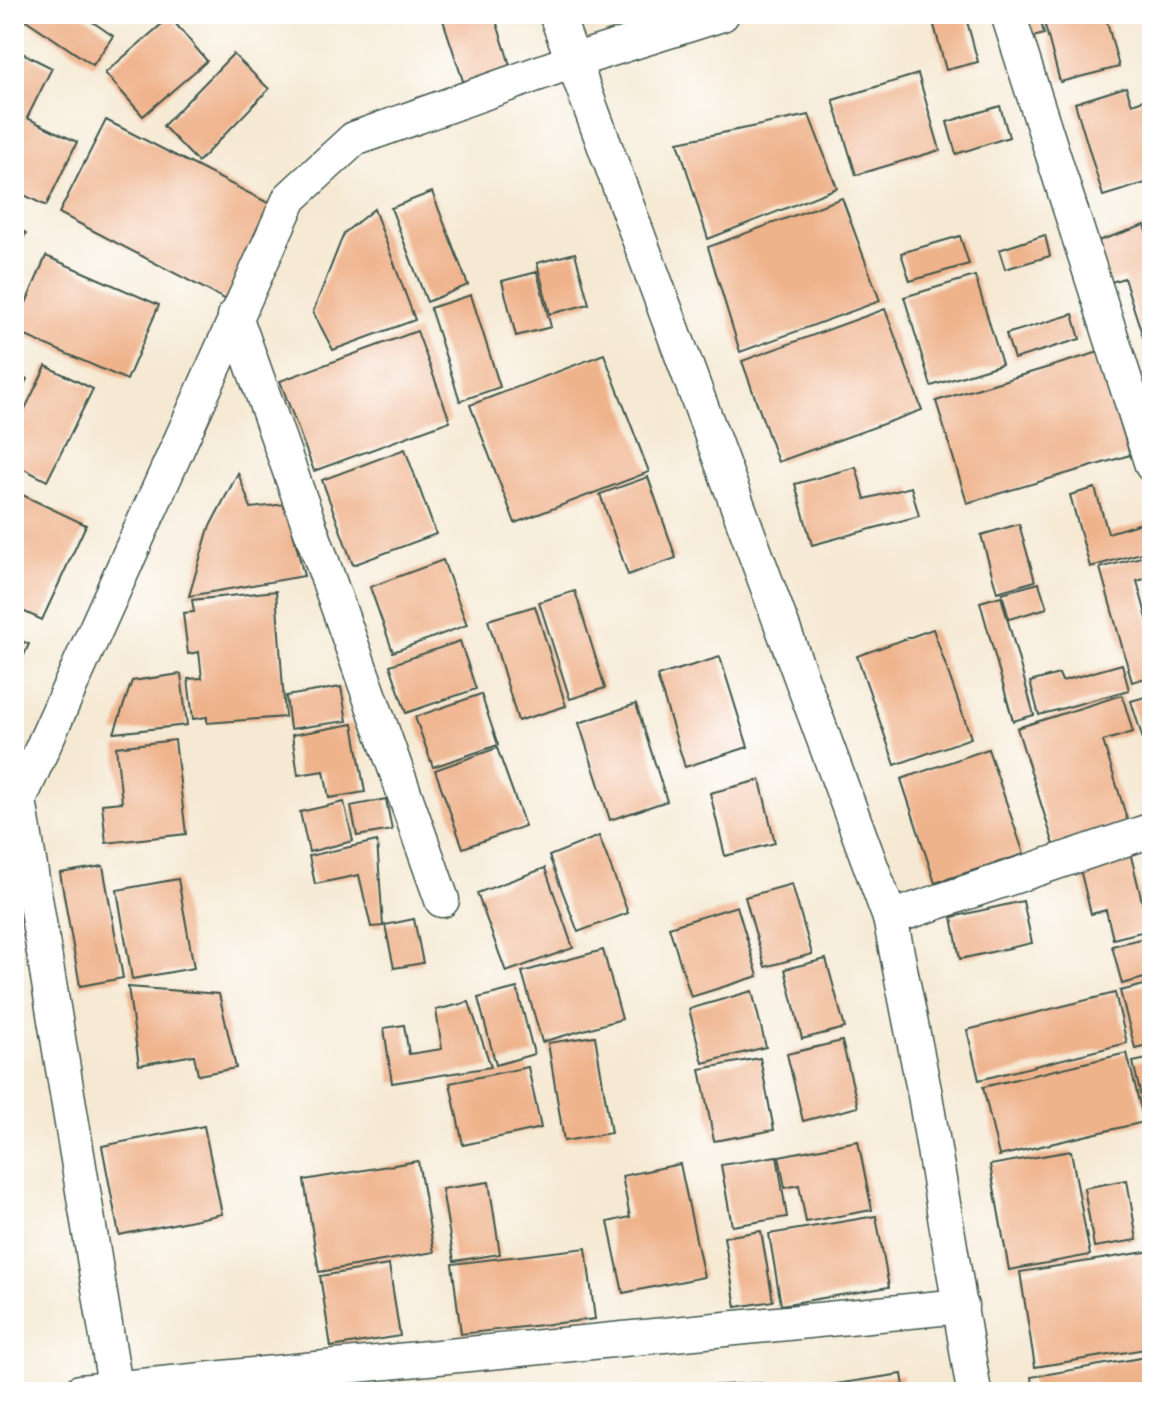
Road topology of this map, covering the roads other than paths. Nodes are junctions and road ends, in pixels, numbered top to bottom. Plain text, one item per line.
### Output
1 (556, 14) edge
2 (722, 14) edge
3 (1008, 14) edge
4 (573, 61) junction
5 (235, 316) junction
6 (1152, 465) edge
7 (1152, 830) edge
8 (442, 900) dead end
9 (890, 918) junction
10 (961, 1306) junction
11 (115, 1386) junction
12 (80, 1392) edge
13 (974, 1392) edge

1 - 4 street
2 - 4 street
3 - 6 street
4 - 5 street
4 - 9 street
5 - 8 street
5 - 11 street
7 - 9 street
9 - 10 street
10 - 11 street
10 - 13 street
11 - 12 street

